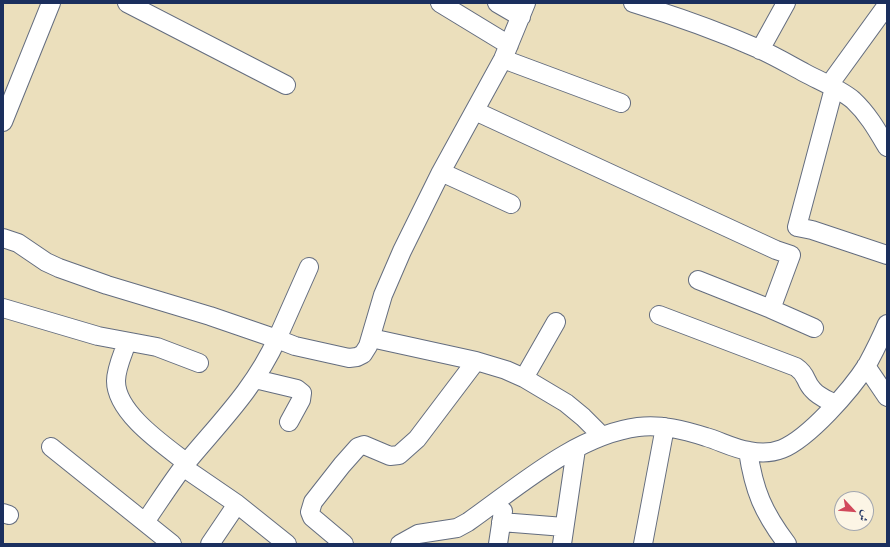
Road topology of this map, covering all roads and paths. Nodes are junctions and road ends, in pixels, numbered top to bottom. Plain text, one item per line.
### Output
1 (51, 3) edge
2 (127, 3) edge
3 (440, 3) edge
4 (497, 3) edge
5 (633, 3) edge
6 (786, 3) edge
7 (887, 5) edge
8 (524, 10) edge
9 (681, 10) edge
10 (760, 50) junction
11 (506, 52) junction
12 (286, 85) dead end
13 (831, 86) junction
14 (621, 103) dead end
15 (475, 111) junction
16 (3, 122) edge
17 (887, 147) edge
18 (441, 172) junction
19 (511, 204) dead end
20 (797, 227) junction
21 (3, 238) edge
22 (791, 255) junction
23 (887, 255) edge
24 (309, 267) dead end
25 (698, 280) dead end
26 (3, 308) edge
27 (771, 309) junction
28 (659, 315) dead end
29 (556, 322) dead end
30 (887, 324) edge
31 (814, 328) dead end
32 (371, 338) junction
33 (277, 339) junction
34 (127, 342) junction
35 (476, 360) junction
36 (199, 363) dead end
37 (866, 366) junction
38 (524, 378) junction
39 (255, 379) junction
40 (887, 397) edge
41 (835, 404) junction
42 (289, 422) dead end
43 (665, 427) junction
44 (602, 436) junction
45 (51, 448) dead end
46 (576, 449) junction
47 (748, 451) junction
48 (185, 465) junction
49 (505, 495) junction
50 (237, 504) junction
51 (145, 522) junction
52 (501, 522) junction
53 (563, 535) edge
54 (172, 544) edge
55 (210, 544) edge
56 (287, 544) edge
57 (344, 544) edge
58 (400, 544) edge
59 (498, 544) edge
60 (643, 544) edge
61 (787, 544) edge

1 - 16 street
2 - 12 street
3 - 11 street
4 - 8 street
5 - 9 street
6 - 10 street
7 - 13 street
8 - 11 street
9 - 10 street
10 - 13 street
11 - 14 street
11 - 15 street
13 - 17 street
13 - 20 street
15 - 18 street
15 - 22 street
18 - 19 street
18 - 32 street
20 - 22 street
20 - 23 street
21 - 33 street
22 - 27 street
24 - 33 street
25 - 27 street
26 - 34 street
27 - 31 street
28 - 41 street
29 - 38 street
30 - 37 street
32 - 33 street
32 - 35 street
33 - 39 street
34 - 36 street
34 - 48 street
35 - 38 street
35 - 57 street
37 - 40 street
37 - 41 street
38 - 44 street
39 - 42 street
39 - 48 street
41 - 47 street
43 - 44 street
43 - 47 street
43 - 60 street
44 - 46 street
45 - 51 street
46 - 49 street
46 - 53 street
47 - 61 street
48 - 50 street
48 - 51 street
49 - 52 street
49 - 58 street
50 - 55 street
50 - 56 street
51 - 54 street
52 - 53 street
52 - 59 street

